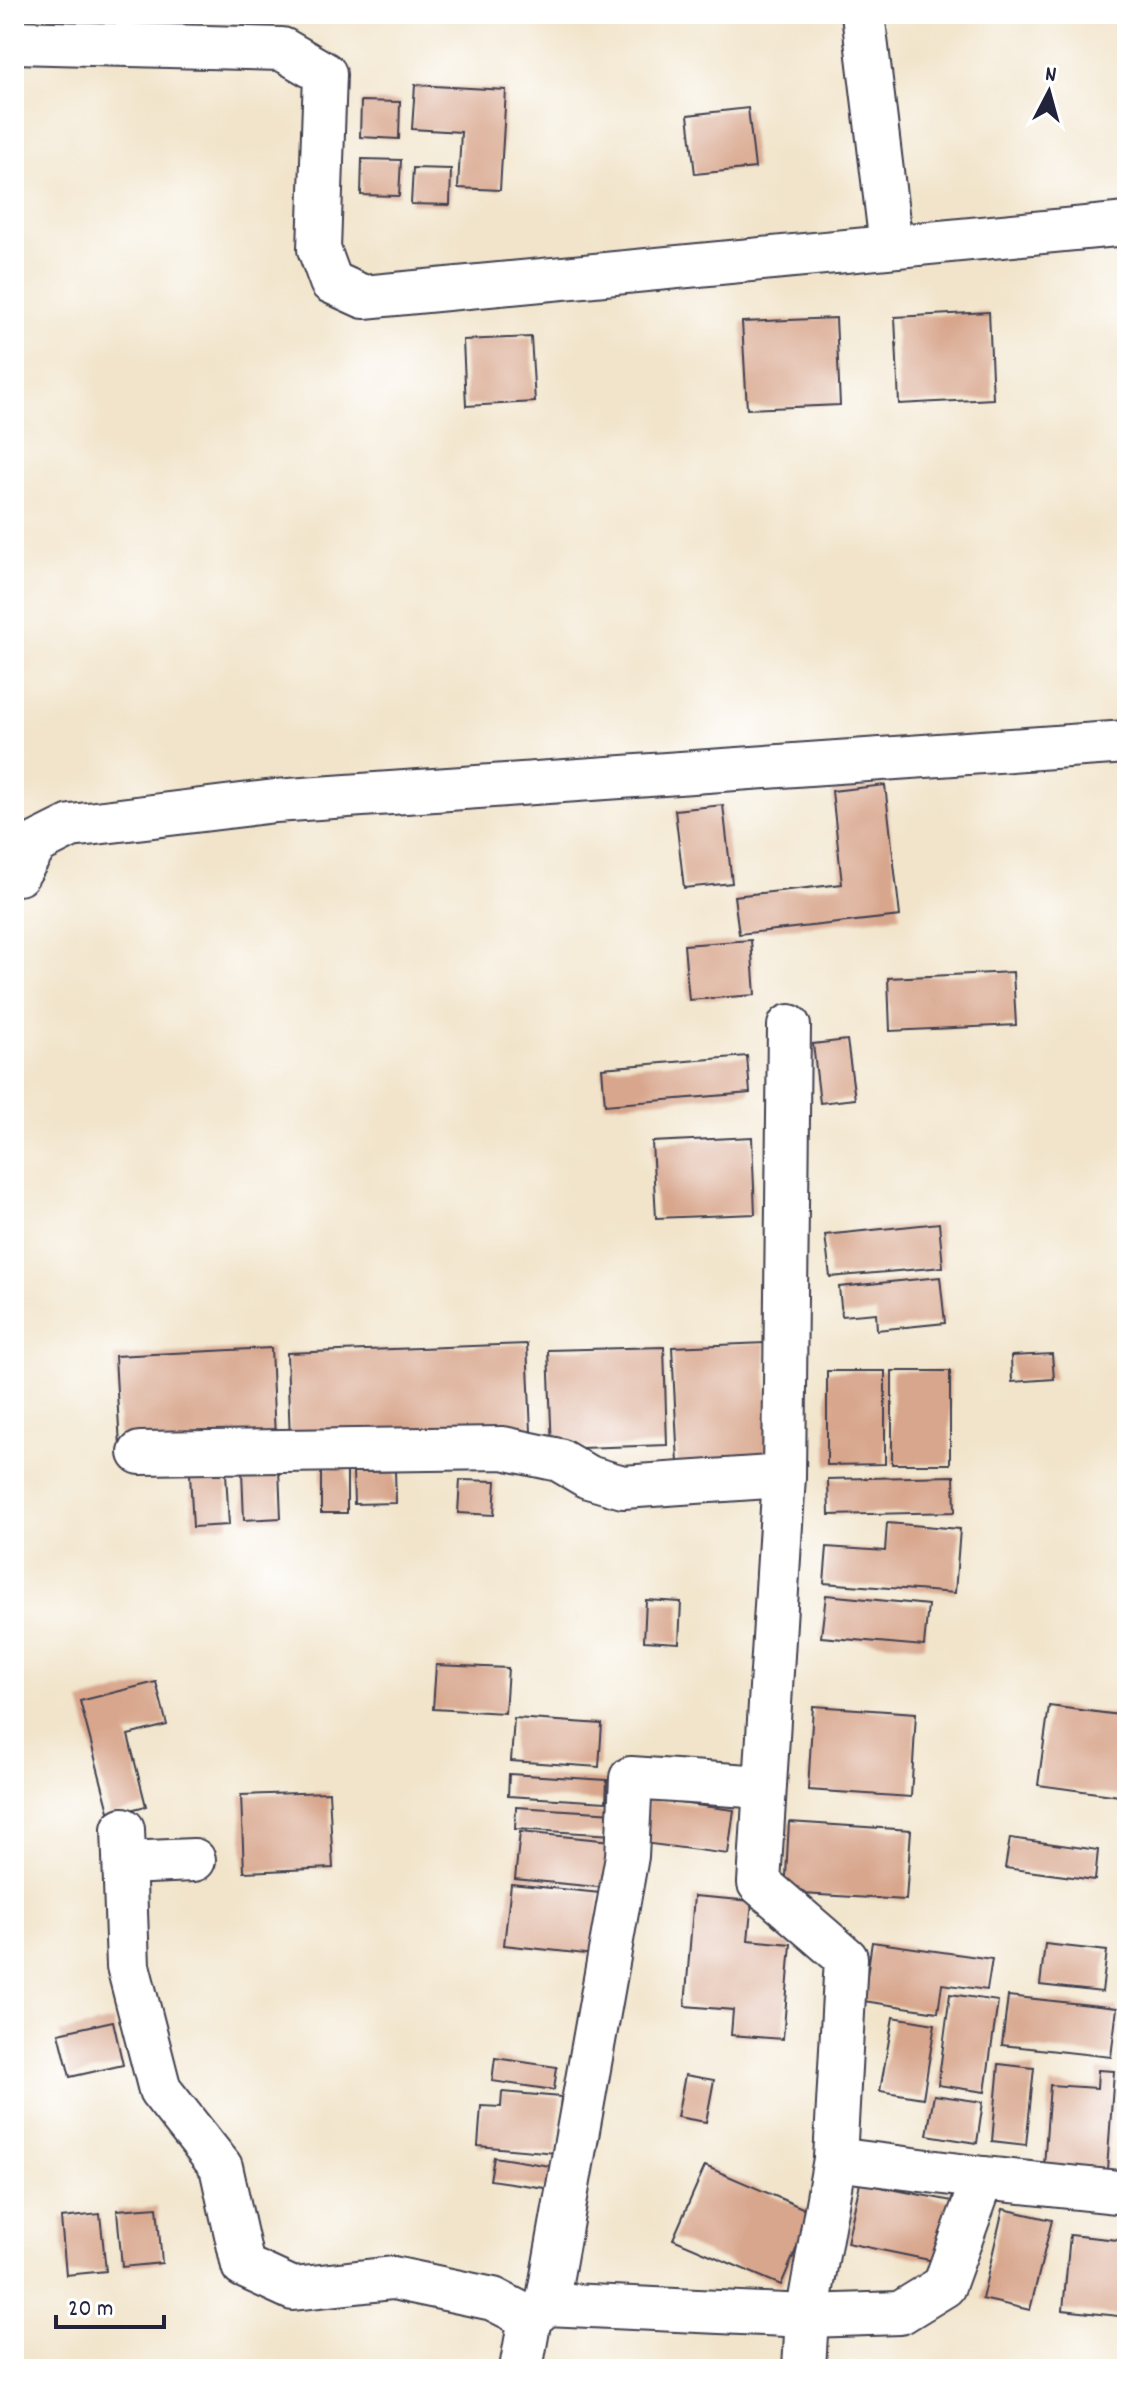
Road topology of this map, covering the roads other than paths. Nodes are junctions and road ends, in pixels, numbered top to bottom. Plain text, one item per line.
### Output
1 (863, 14) edge
2 (14, 42) edge
3 (1127, 224) edge
4 (891, 246) junction
5 (1127, 742) edge
6 (14, 874) edge
7 (789, 1026) dead end
8 (140, 1453) dead end
9 (784, 1476) junction
10 (764, 1787) junction
11 (194, 1860) dead end
12 (835, 2159) junction
13 (983, 2178) junction
14 (1127, 2193) edge
15 (539, 2311) junction
16 (807, 2316) junction
17 (521, 2369) edge
18 (804, 2369) edge

1 - 4 street
2 - 4 street
3 - 4 street
5 - 6 street
7 - 9 street
8 - 9 street
9 - 10 street
10 - 12 street
10 - 15 street
11 - 15 street
12 - 13 street
12 - 16 street
13 - 14 street
13 - 16 street
15 - 16 street
15 - 17 street
16 - 18 street

